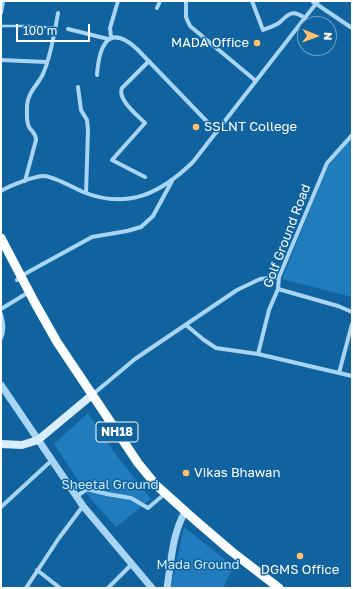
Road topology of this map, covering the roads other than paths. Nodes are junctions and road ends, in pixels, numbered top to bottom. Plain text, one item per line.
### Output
1 (3, 1) edge
2 (118, 1) edge
3 (160, 1) edge
4 (186, 1) edge
5 (252, 1) edge
6 (315, 2) edge
7 (156, 8) dead end
8 (1, 13) edge
9 (58, 13) dead end
10 (300, 16) edge
11 (305, 16) edge
12 (1, 26) edge
13 (297, 27) edge
14 (56, 28) junction
15 (352, 28) edge
16 (68, 29) dead end
17 (109, 38) junction
18 (1, 60) edge
19 (149, 61) junction
20 (47, 62) junction
21 (97, 75) dead end
22 (256, 81) junction
23 (78, 87) dead end
24 (217, 132) junction
25 (352, 135) edge
26 (145, 177) dead end
27 (173, 179) junction
28 (25, 181) junction
29 (1, 191) edge
30 (86, 193) junction
31 (1, 238) edge
32 (1, 250) edge
33 (279, 277) junction
34 (19, 278) junction
35 (278, 289) junction
36 (24, 295) junction
37 (1, 309) edge
38 (352, 312) edge
39 (1, 314) edge
40 (352, 324) edge
41 (186, 325) junction
42 (1, 338) edge
43 (258, 354) junction
44 (338, 373) junction
45 (352, 376) edge
46 (1, 385) edge
47 (90, 396) junction
48 (38, 440) junction
49 (1, 444) edge
50 (52, 461) junction
51 (77, 496) junction
52 (161, 497) junction
53 (84, 506) junction
54 (1, 507) edge
55 (184, 514) junction
56 (132, 565) junction
57 (37, 570) junction
58 (26, 588) edge
59 (60, 588) edge
60 (108, 588) edge
61 (152, 588) edge
62 (167, 588) edge
63 (269, 588) edge
64 (280, 588) edge

1 - 8 street
2 - 17 street
3 - 7 street
4 - 22 street
5 - 10 street
6 - 11 street
6 - 15 street
9 - 14 street
12 - 14 lane
13 - 22 street
14 - 20 street
16 - 17 street
17 - 19 street
17 - 21 street
18 - 20 street
19 - 24 street
19 - 26 street
20 - 28 street
22 - 24 street
23 - 30 street
24 - 27 street
25 - 33 street, Golf Ground Road
27 - 30 street
27 - 34 street
28 - 29 street
28 - 30 street
31 - 34 highway, NH18
32 - 34 highway, NH18
33 - 35 street, Golf Ground Road
33 - 41 street
34 - 36 highway, NH18
34 - 47 highway, NH18
35 - 38 street
35 - 43 street, Golf Ground Road
36 - 37 street
36 - 47 highway, NH18
39 - 42 street
40 - 44 street
41 - 43 street
41 - 47 street
43 - 44 street
44 - 45 street
46 - 48 street
47 - 48 main road
47 - 52 highway, NH18
47 - 55 highway, NH18
48 - 49 main road
48 - 50 street
50 - 51 street
50 - 54 street
51 - 52 street
51 - 53 street
52 - 55 highway, NH18
53 - 56 street
53 - 57 street
55 - 62 street
55 - 63 highway, NH18
55 - 64 highway, NH18
56 - 60 street
56 - 61 street
57 - 58 street
57 - 59 street

